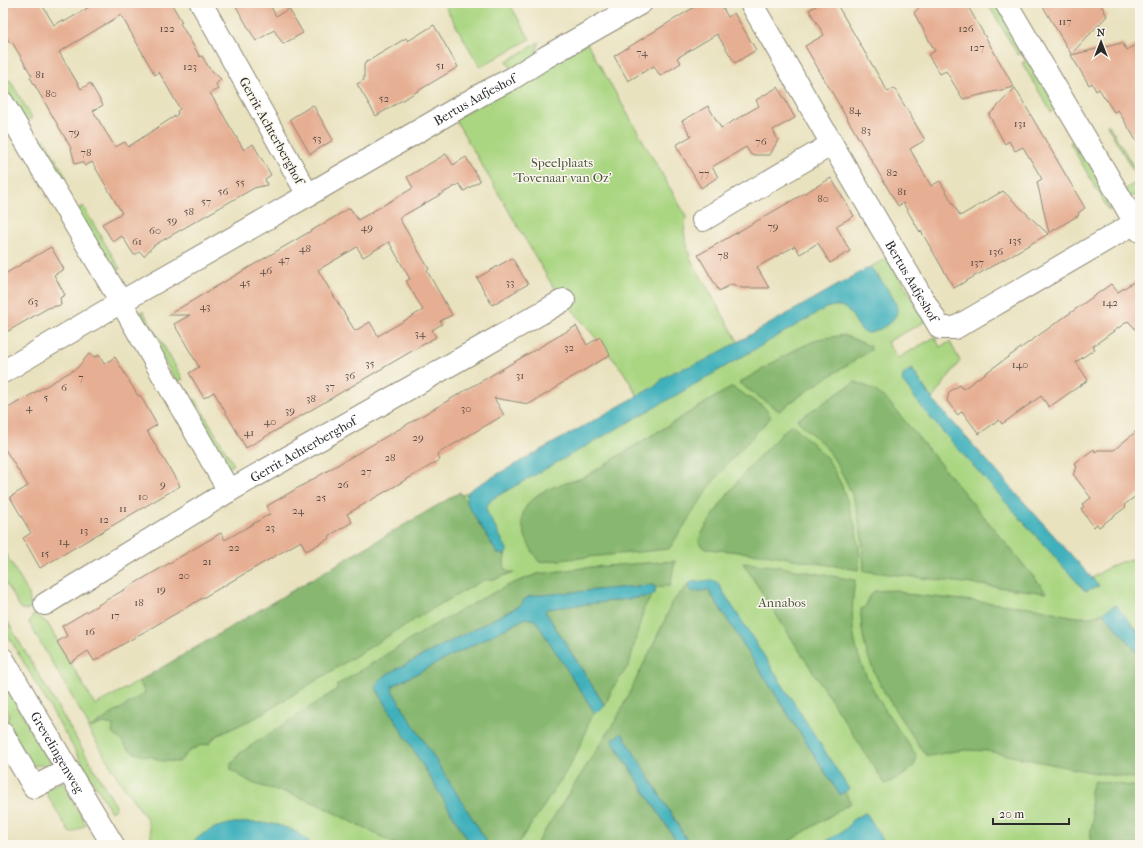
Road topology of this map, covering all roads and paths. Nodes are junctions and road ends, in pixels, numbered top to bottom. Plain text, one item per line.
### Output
1 (201, 3) edge
2 (641, 3) edge
3 (751, 3) edge
4 (1006, 3) edge
5 (4, 109) edge
6 (832, 144) junction
7 (308, 194) junction
8 (704, 220) dead end
9 (1138, 224) edge
10 (564, 300) dead end
11 (121, 302) junction
12 (3, 372) edge
13 (229, 491) junction
14 (45, 604) dead end
15 (3, 658) edge
16 (3, 734) edge
17 (68, 770) junction
18 (113, 845) edge

1 - 7 street, Gerrit Achterberghof
2 - 7 street, Bertus Aafjeshof
3 - 6 street, Bertus Aafjeshof
4 - 9 street, Bertus Aafjeshof
5 - 11 street
6 - 8 street
6 - 9 street, Bertus Aafjeshof
7 - 11 street, Gerrit Achterberghof
10 - 13 street, Gerrit Achterberghof
11 - 12 street, Gerrit Achterberghof
11 - 13 street
13 - 14 street, Gerrit Achterberghof
15 - 17 street, Grevelingenweg
16 - 17 street
17 - 18 street, Grevelingenweg

